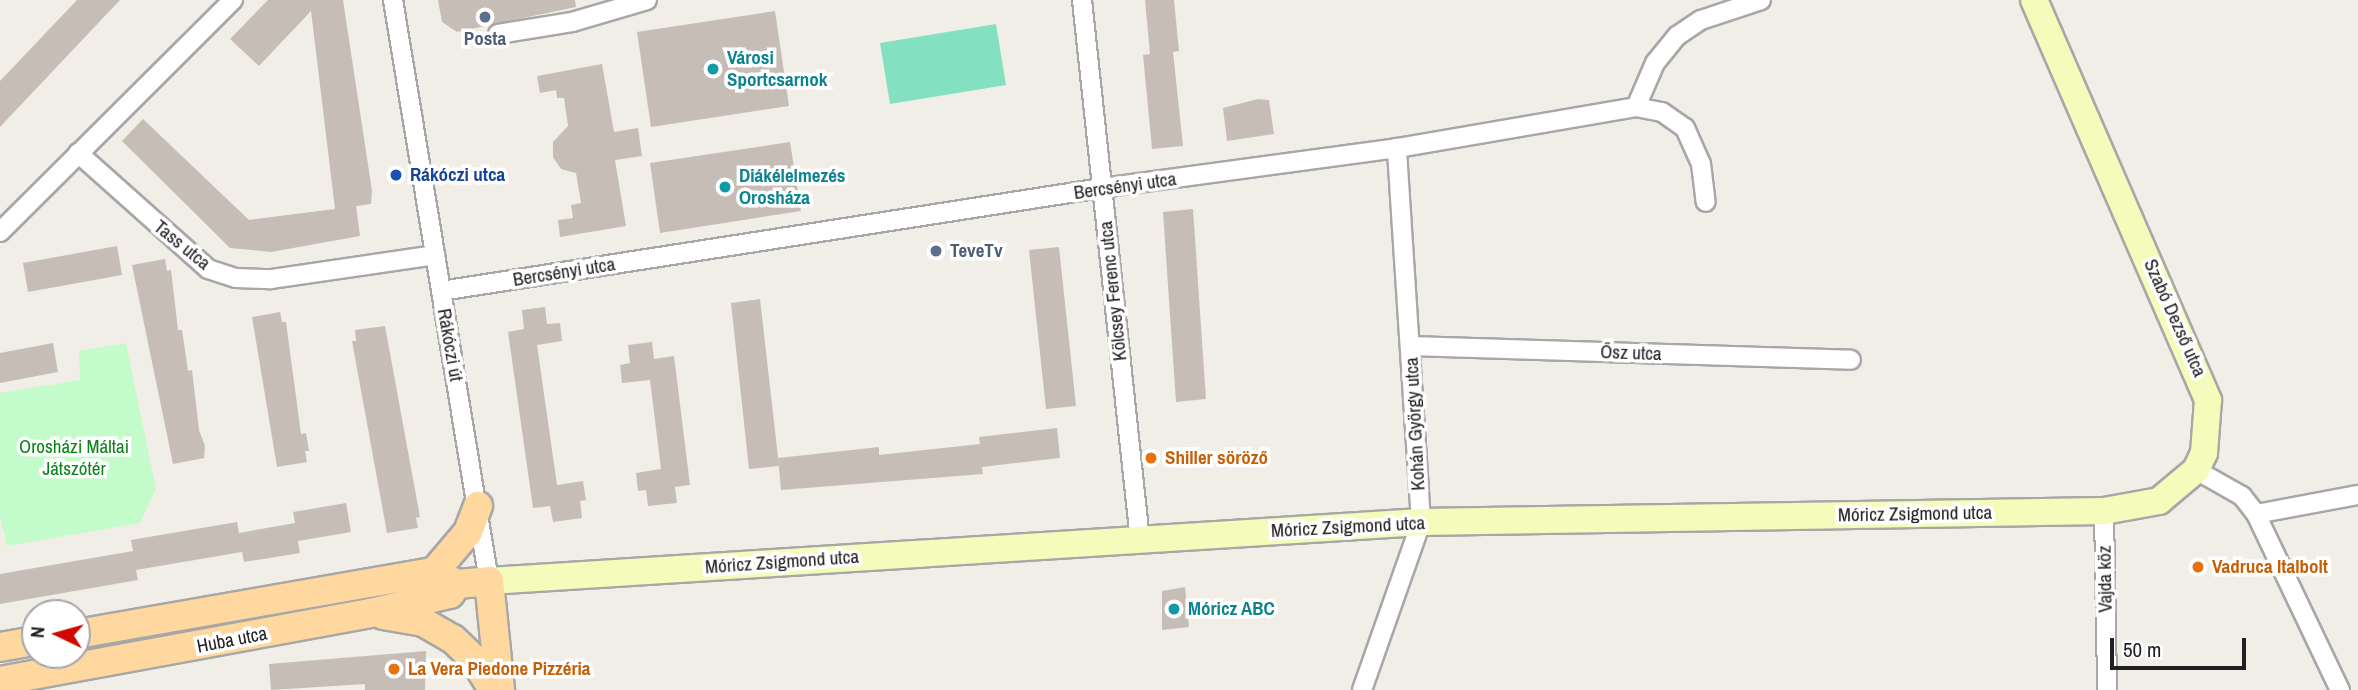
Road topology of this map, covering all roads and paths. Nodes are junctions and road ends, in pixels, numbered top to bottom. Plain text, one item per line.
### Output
1 (233, 0) edge
2 (393, 0) edge
3 (647, 0) edge
4 (1082, 0) edge
5 (1761, 0) edge
6 (2034, 0) edge
7 (498, 34) dead end
8 (1636, 107) junction
9 (1397, 148) junction
10 (78, 153) junction
11 (1102, 188) junction
12 (1706, 202) dead end
13 (0, 232) edge
14 (435, 255) junction
15 (440, 291) junction
16 (1410, 346) junction
17 (1851, 360) dead end
18 (2196, 470) junction
19 (2358, 495) edge
20 (478, 506) junction
21 (2104, 511) junction
22 (2256, 514) junction
23 (1421, 522) junction
24 (1140, 540) junction
25 (446, 578) junction
26 (489, 581) junction
27 (370, 613) junction
28 (91, 632) edge
29 (21, 643) edge
30 (0, 647) edge
31 (0, 681) edge
32 (494, 690) edge
33 (500, 690) edge
34 (1362, 690) edge
35 (2107, 690) edge
36 (2340, 690) edge

1 - 10 street
2 - 14 street, Rákóczi út
3 - 7 street
4 - 11 street, Kölcsey Ferenc utca
5 - 8 street
6 - 18 main road, Szabó Dezső utca
8 - 9 street, Bercsényi utca
8 - 12 street
9 - 11 street, Bercsényi utca
9 - 16 street, Kohán György utca
10 - 13 street
10 - 14 street, Tass utca
11 - 15 street, Bercsényi utca
11 - 24 street, Kölcsey Ferenc utca
14 - 15 street, Rákóczi út
15 - 20 street, Rákóczi út
16 - 17 street, Ősz utca
16 - 23 street, Kohán György utca
18 - 21 main road, Móricz Zsigmond utca
18 - 22 street
19 - 22 street
20 - 25 main road
20 - 26 street, Rákóczi út
21 - 23 main road, Móricz Zsigmond utca
21 - 35 street, Vajda köz
22 - 36 street
23 - 24 main road, Móricz Zsigmond utca
23 - 34 street, Kohán György utca
24 - 26 main road, Móricz Zsigmond utca
25 - 26 main road, Huba utca
25 - 27 main road, Huba utca
25 - 28 main road, Huba utca
26 - 33 main road, Rákóczi út
27 - 31 main road, Huba utca
27 - 32 main road
29 - 30 main road

